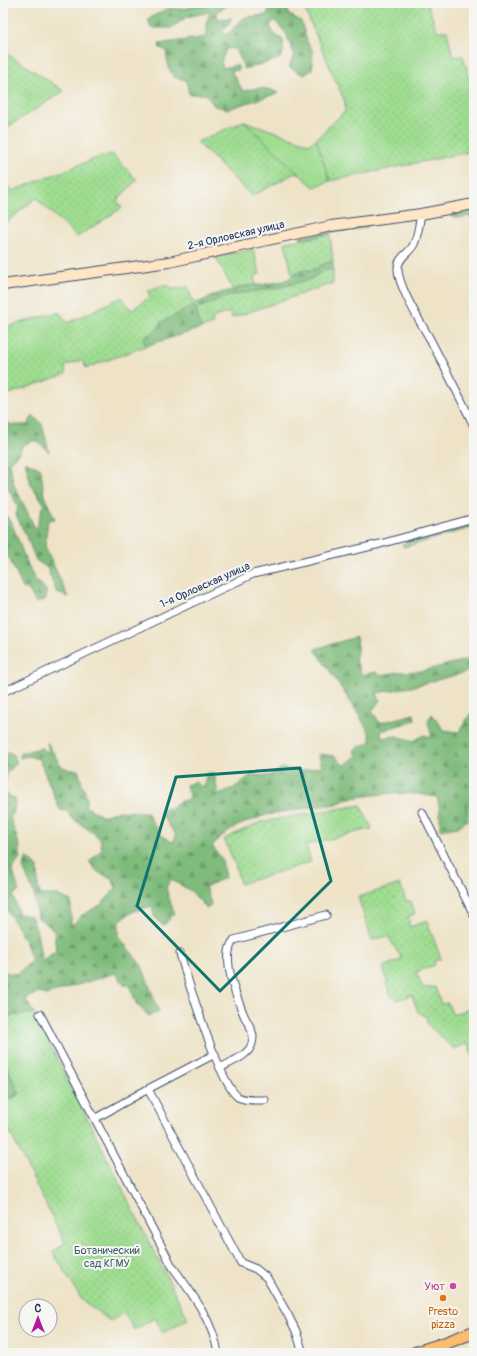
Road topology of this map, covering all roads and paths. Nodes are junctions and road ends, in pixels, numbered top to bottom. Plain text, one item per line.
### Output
1 (474, 204) edge
2 (421, 214) junction
3 (3, 285) edge
4 (474, 426) edge
5 (474, 518) edge
6 (3, 692) edge
7 (422, 812) dead end
8 (326, 915) dead end
9 (474, 915) edge
10 (180, 954) dead end
11 (40, 1014) dead end
12 (214, 1054) junction
13 (220, 1068) junction
14 (148, 1090) junction
15 (265, 1100) dead end
16 (96, 1118) junction
17 (474, 1332) edge
18 (218, 1353) edge
19 (303, 1353) edge
20 (416, 1353) edge

1 - 2 street, 2-я Орловская улица
2 - 3 street, 2-я Орловская улица
2 - 4 street
5 - 6 street, 1-я Орловская улица
7 - 9 street
8 - 13 street
10 - 12 street
11 - 16 street
12 - 13 street
12 - 14 street
13 - 15 street
14 - 16 street
14 - 19 street
16 - 18 street
17 - 20 main road

